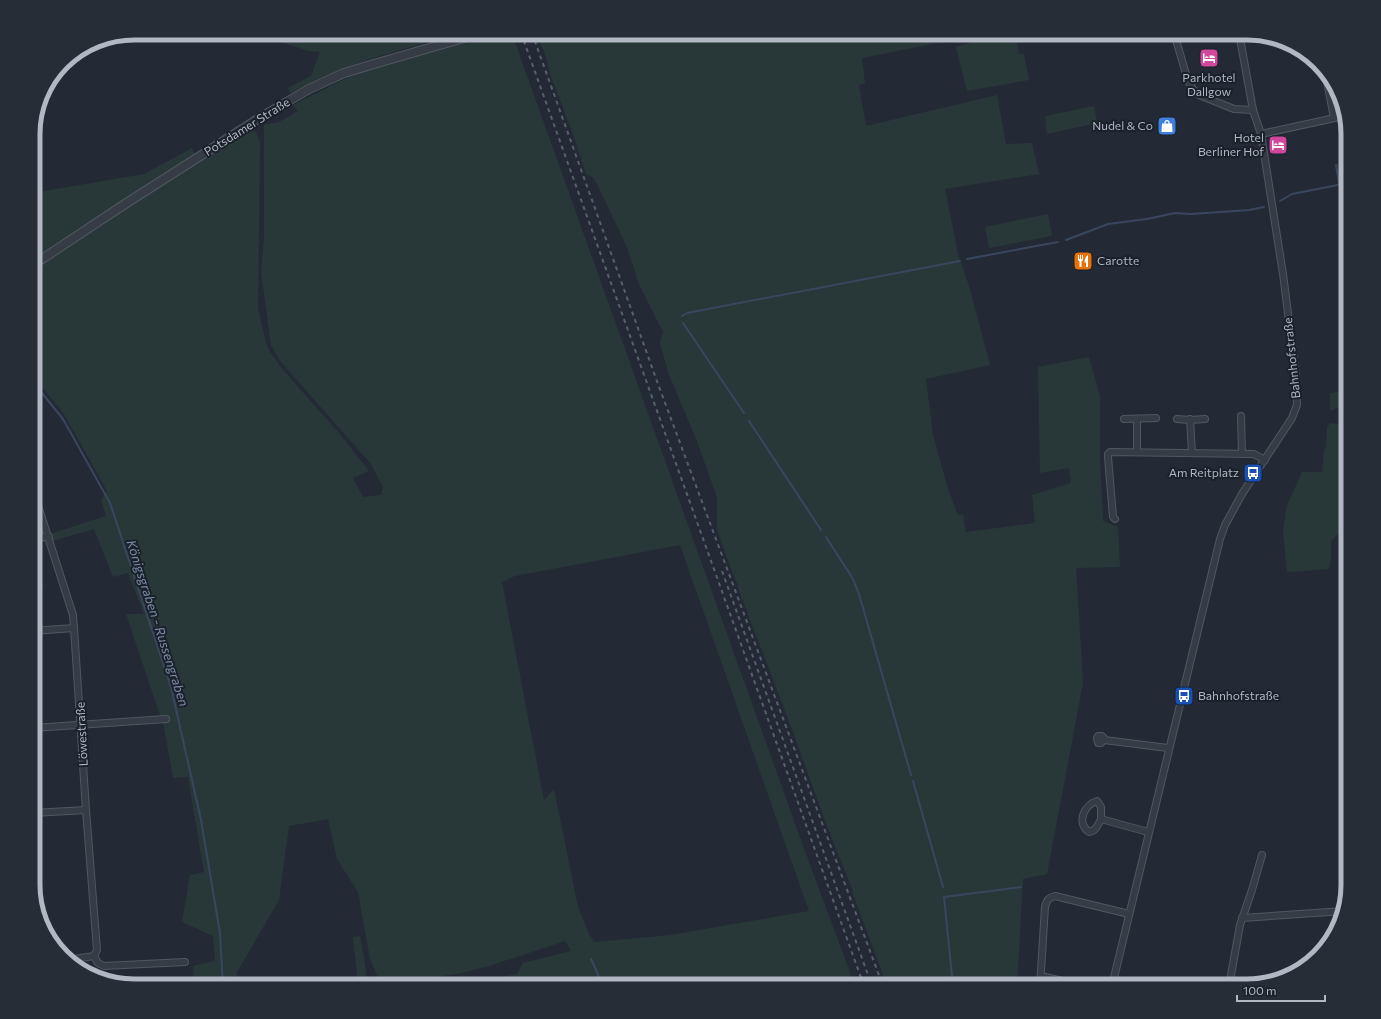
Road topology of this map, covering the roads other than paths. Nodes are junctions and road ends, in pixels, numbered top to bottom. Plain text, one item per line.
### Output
1 (457, 40) edge
2 (1176, 40) edge
3 (1240, 40) edge
4 (1328, 87) edge
5 (1253, 110) junction
6 (1339, 117) edge
7 (1334, 118) junction
8 (1261, 134) junction
9 (40, 260) edge
10 (1241, 416) dead end
11 (1156, 418) dead end
12 (1124, 419) dead end
13 (1137, 419) junction
14 (1177, 419) dead end
15 (1190, 419) junction
16 (1205, 419) dead end
17 (1137, 452) junction
18 (1192, 453) junction
19 (1242, 454) junction
20 (1265, 460) junction
21 (40, 512) edge
22 (1115, 519) dead end
23 (48, 537) junction
24 (40, 538) edge
25 (74, 628) junction
26 (40, 630) edge
27 (166, 719) dead end
28 (81, 725) junction
29 (40, 728) edge
30 (1104, 740) dead end
31 (1168, 748) junction
32 (86, 810) junction
33 (40, 813) edge
34 (1101, 819) junction
35 (1148, 832) junction
36 (1262, 855) dead end
37 (1337, 911) edge
38 (1129, 914) junction
39 (1242, 918) junction
40 (94, 956) junction
41 (76, 959) edge
42 (185, 962) dead end
43 (1041, 976) junction
44 (1041, 979) edge
45 (1054, 979) edge
46 (1114, 979) edge
47 (1230, 979) edge

1 - 9 street, Potsdamer Straße
2 - 5 street
3 - 5 street, Bahnhofstraße
4 - 7 street
5 - 8 street, Bahnhofstraße
6 - 7 street
7 - 8 street
8 - 20 street, Bahnhofstraße
10 - 19 street
11 - 13 street
12 - 13 street
13 - 17 street
14 - 15 street
15 - 16 street
15 - 18 street
17 - 18 street
17 - 22 street
18 - 19 street
19 - 20 street
20 - 31 street, Bahnhofstraße
21 - 23 street, Löwestraße
23 - 24 street
23 - 25 street, Löwestraße
25 - 26 street
25 - 28 street, Löwestraße
27 - 28 street
28 - 29 street
28 - 32 street, Löwestraße
30 - 31 street
31 - 35 street, Bahnhofstraße
32 - 33 street
32 - 40 street, Löwestraße
34 - 34 street
34 - 35 street
35 - 38 street, Bahnhofstraße
36 - 39 street
37 - 39 street
38 - 43 street
38 - 46 street, Bahnhofstraße
39 - 47 street
40 - 41 street
40 - 42 street
43 - 44 street
43 - 45 street

